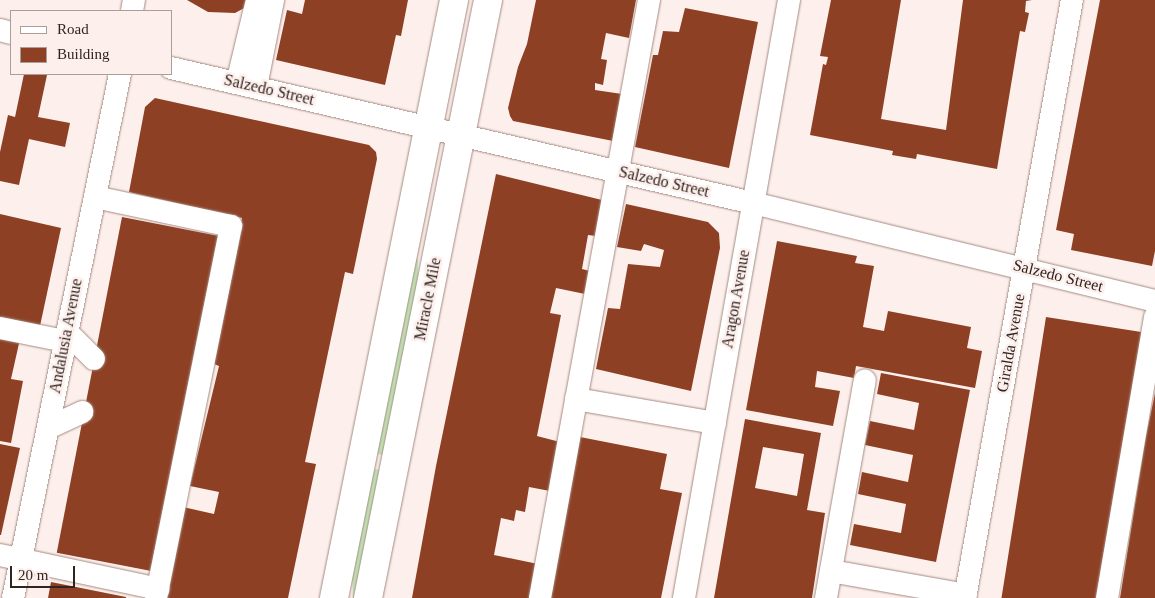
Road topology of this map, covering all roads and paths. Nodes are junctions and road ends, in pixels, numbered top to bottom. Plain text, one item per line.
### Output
1 (454, 0) edge
2 (488, 0) edge
3 (649, 0) edge
4 (789, 0) edge
5 (1072, 0) edge
6 (265, 2) edge
7 (172, 68) edge
8 (120, 75) edge
9 (246, 85) junction
10 (429, 128) junction
11 (461, 135) junction
12 (618, 172) junction
13 (94, 198) junction
14 (753, 203) junction
15 (1024, 268) junction
16 (1155, 301) edge
17 (1155, 318) edge
18 (0, 328) edge
19 (66, 337) junction
20 (94, 359) dead end
21 (865, 380) dead end
22 (576, 399) junction
23 (83, 412) dead end
24 (714, 423) junction
25 (48, 428) junction
26 (10, 558) edge
27 (831, 571) junction
28 (157, 593) edge
29 (966, 596) edge
30 (13, 598) edge
31 (334, 598) edge
32 (368, 598) edge
33 (540, 598) edge
34 (684, 598) edge
35 (826, 598) edge
36 (1107, 598) edge

1 - 10 main road, Miracle Mile
2 - 11 main road, Miracle Mile
3 - 12 street
4 - 14 street, Aragon Avenue
5 - 15 street, Giralda Avenue
6 - 9 street
7 - 9 street, Salzedo Street
8 - 13 street, Andalusia Avenue
9 - 10 street, Salzedo Street
10 - 11 street, Salzedo Street
10 - 31 main road, Miracle Mile
11 - 12 street, Salzedo Street
11 - 32 main road, Miracle Mile
12 - 14 street, Salzedo Street
12 - 22 street
13 - 19 street, Andalusia Avenue
13 - 28 street
14 - 15 street, Salzedo Street
14 - 24 street, Aragon Avenue
15 - 16 street, Salzedo Street
15 - 29 street, Giralda Avenue
17 - 36 street
18 - 19 street
19 - 20 street
19 - 25 street, Andalusia Avenue
21 - 27 street
22 - 24 street
22 - 33 street
23 - 25 street
24 - 34 street, Aragon Avenue
25 - 26 street, Andalusia Avenue
26 - 28 street
26 - 30 street, Andalusia Avenue
27 - 29 street
27 - 35 street

